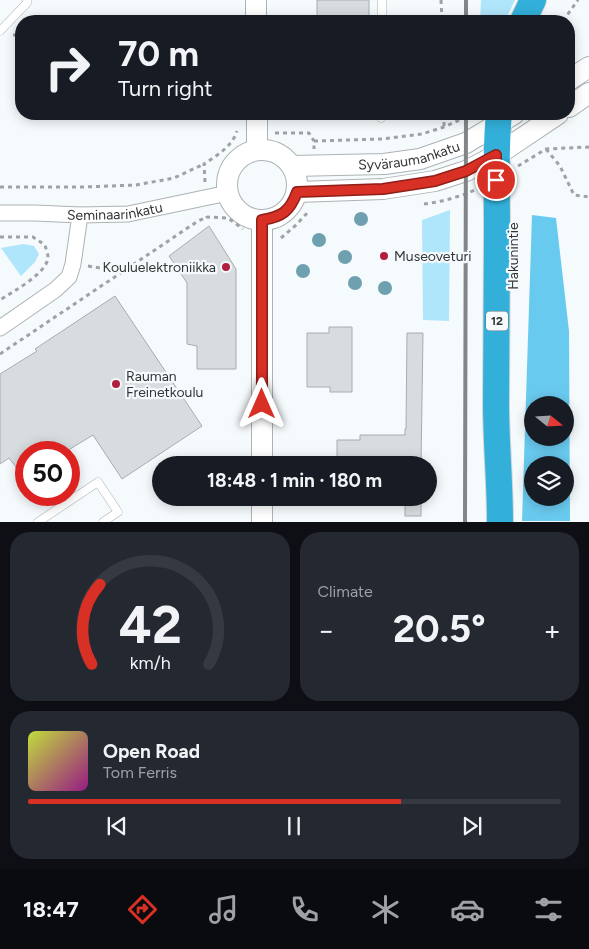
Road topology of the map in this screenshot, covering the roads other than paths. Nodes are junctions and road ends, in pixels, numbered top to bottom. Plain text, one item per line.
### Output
1 (27, 0) edge
2 (256, 0) edge
3 (382, 0) edge
4 (533, 0) edge
5 (548, 0) edge
6 (15, 15) edge
7 (15, 15) edge
8 (256, 15) edge
9 (382, 15) edge
10 (526, 15) edge
11 (542, 15) edge
12 (0, 31) edge
13 (589, 66) edge
14 (575, 76) edge
15 (589, 93) edge
16 (575, 102) edge
17 (256, 120) edge
18 (542, 120) edge
19 (507, 133) edge
20 (256, 150) junction
21 (292, 166) junction
22 (297, 192) junction
23 (228, 193) junction
24 (0, 213) edge
25 (80, 216) junction
26 (262, 220) junction
27 (0, 328) edge
28 (262, 456) edge
29 (262, 506) edge
30 (38, 522) edge
31 (103, 522) edge
32 (262, 522) edge
33 (500, 522) edge

1 - 7 lane
2 - 8 main road
3 - 9 lane
4 - 10 highway
5 - 11 highway
6 - 12 lane
13 - 14 main road
15 - 16 main road
17 - 20 main road
18 - 19 main road, Syväraumankatu
19 - 21 main road, Syväraumankatu
19 - 22 main road, Syväraumankatu
19 - 33 highway, Hakunintie / 12
20 - 21 main road
20 - 23 main road
21 - 22 main road
22 - 26 main road
23 - 25 street, Seminaarinkatu
23 - 26 main road
24 - 25 street, Seminaarinkatu
25 - 27 street
26 - 28 main road
29 - 32 main road
30 - 31 lane

